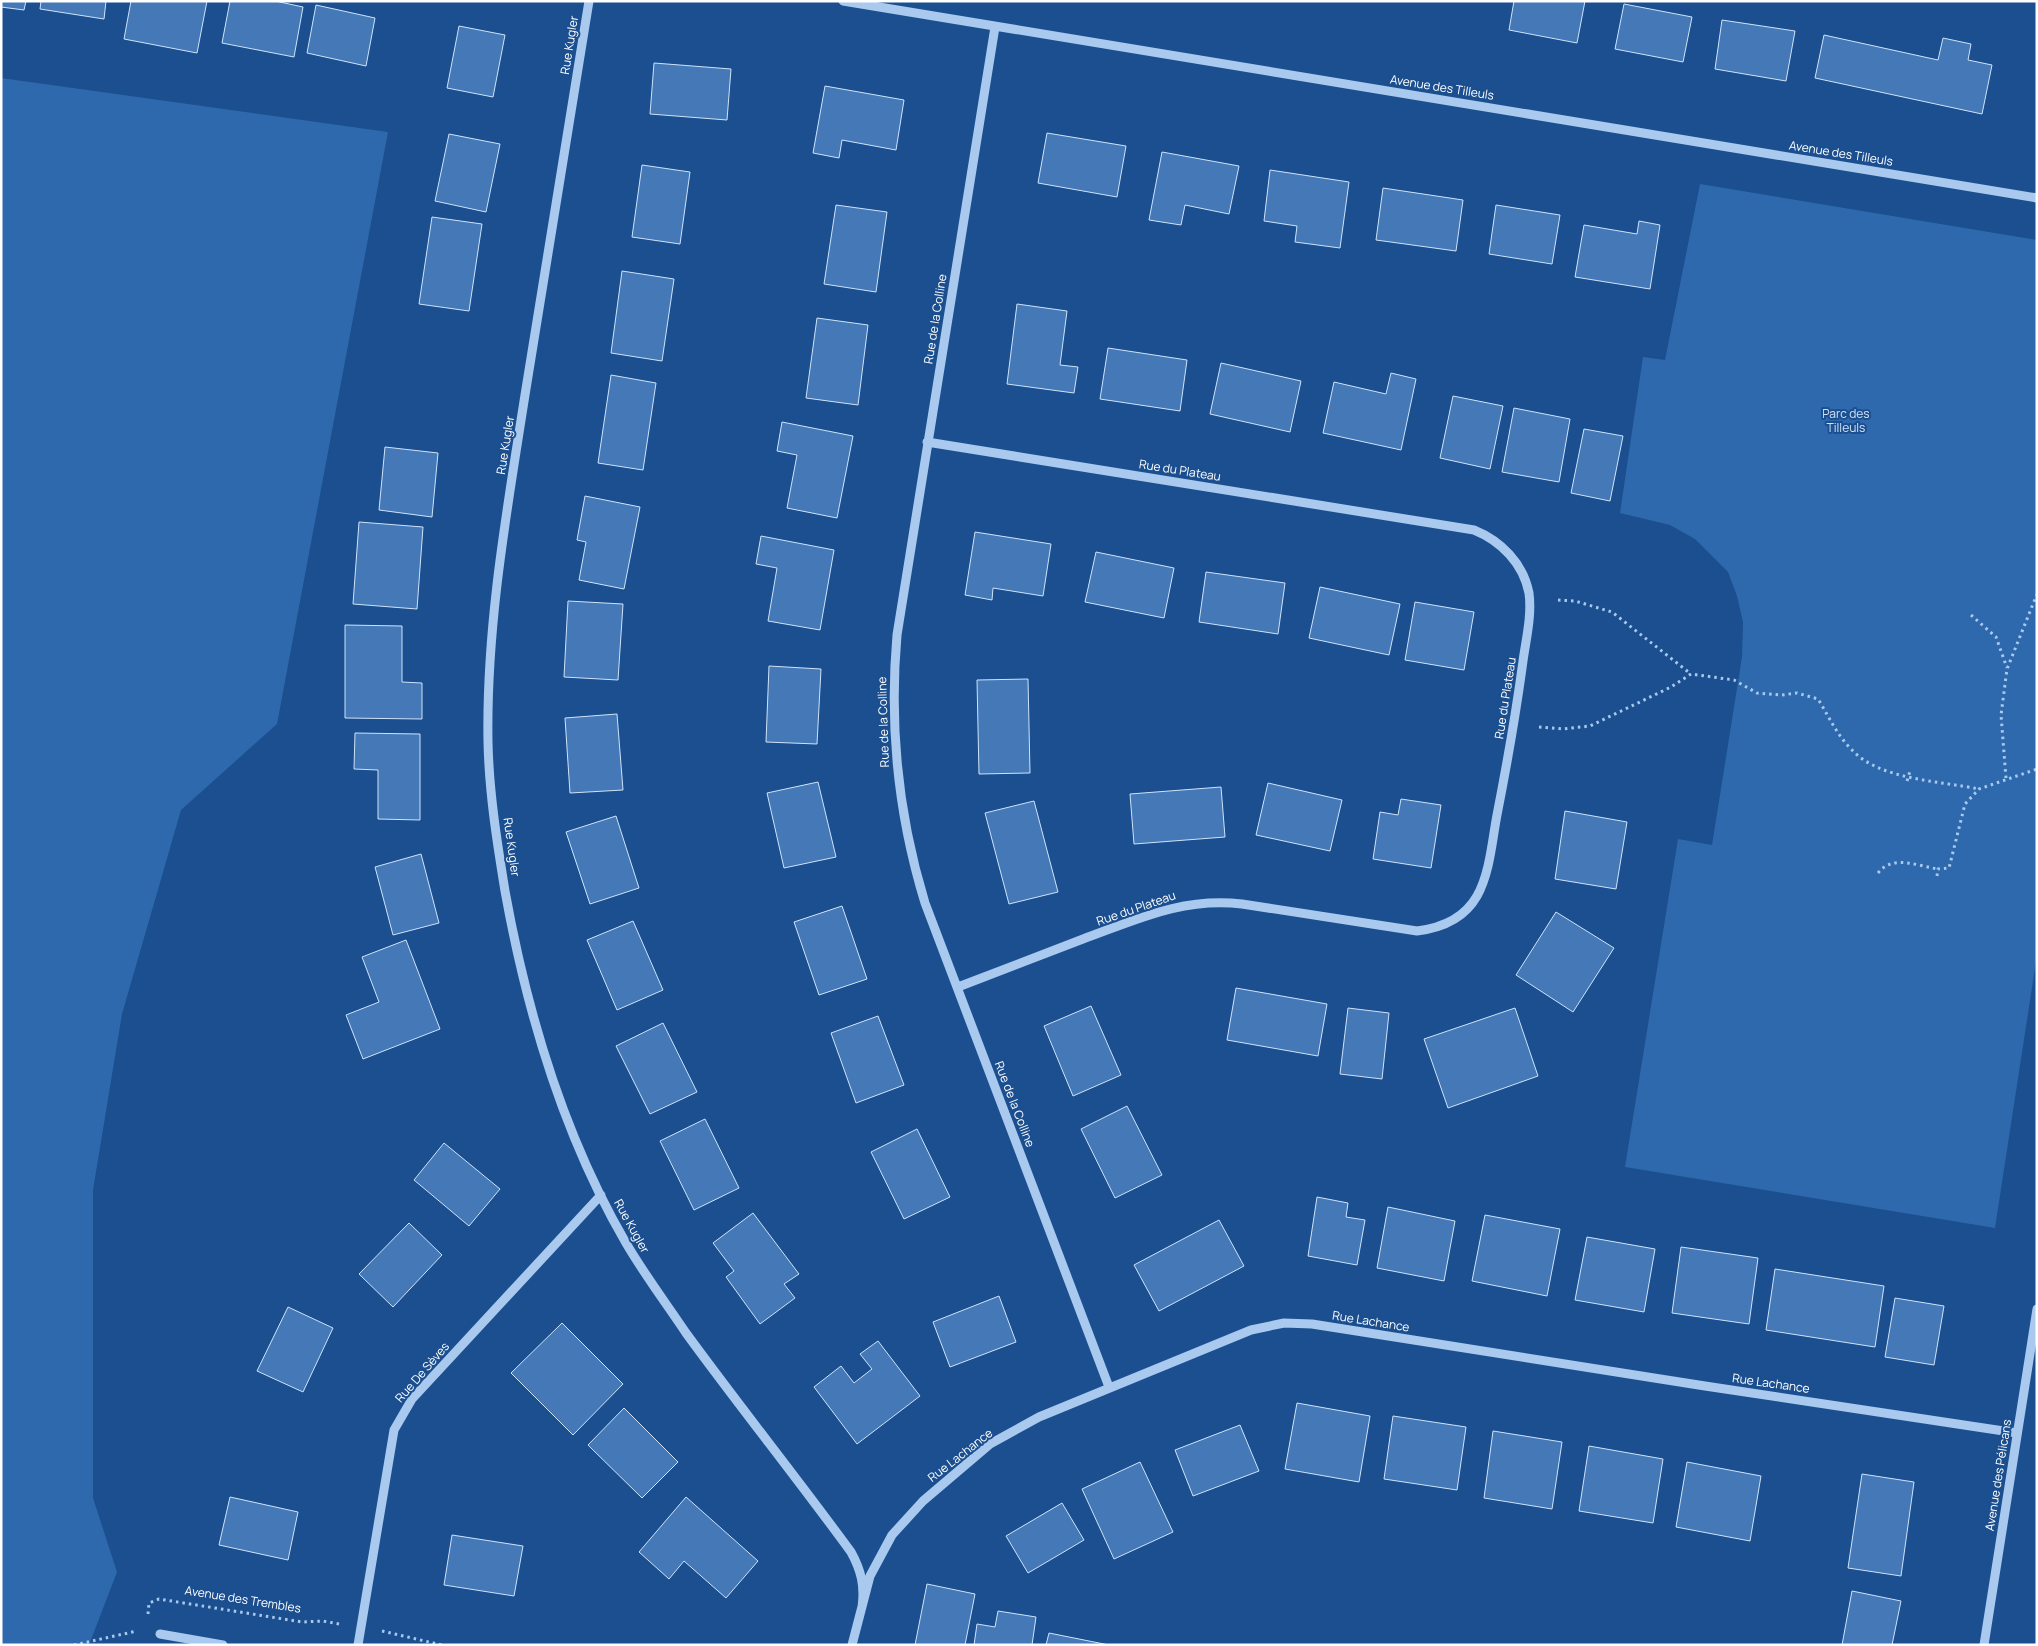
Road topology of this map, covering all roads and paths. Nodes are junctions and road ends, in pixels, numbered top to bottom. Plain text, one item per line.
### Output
1 (589, 1) edge
2 (843, 1) edge
3 (995, 26) junction
4 (2037, 198) edge
5 (927, 442) junction
6 (2037, 594) edge
7 (1558, 600) dead end
8 (1971, 615) dead end
9 (2007, 669) junction
10 (1691, 674) junction
11 (1820, 711) dead end
12 (1826, 712) junction
13 (1539, 727) dead end
14 (2037, 769) edge
15 (1910, 770) dead end
16 (1909, 776) junction
17 (2006, 778) junction
18 (1907, 781) dead end
19 (1979, 789) junction
20 (1938, 869) junction
21 (1878, 874) dead end
22 (1937, 876) dead end
23 (958, 987) junction
24 (601, 1195) junction
25 (2037, 1308) edge
26 (1109, 1387) junction
27 (2017, 1432) junction
28 (159, 1598) dead end
29 (862, 1607) junction
30 (323, 1621) dead end
31 (160, 1634) joint
32 (398, 1634) dead end
33 (74, 1645) edge
34 (223, 1645) edge
35 (358, 1645) edge
36 (442, 1645) edge
37 (852, 1645) edge
38 (1984, 1645) edge

1 - 24 street, Rue Kugler
2 - 3 street, Avenue des Tilleuls
3 - 4 street, Avenue des Tilleuls
3 - 5 street, Rue de la Colline
5 - 23 street, Rue de la Colline
5 - 23 street, Rue du Plateau
6 - 9 path
7 - 10 path
8 - 9 path
9 - 17 path
10 - 12 path
10 - 13 path
11 - 12 path
12 - 16 path
14 - 17 path
15 - 16 path
16 - 18 path
16 - 19 path
17 - 19 path
19 - 20 path
20 - 21 path
20 - 22 path
23 - 26 street, Rue de la Colline
24 - 29 street, Rue Kugler
24 - 35 street, Rue De Sèves
25 - 27 street, Avenue des Pélicans
26 - 27 street, Rue Lachance
26 - 29 street, Rue Lachance
27 - 38 street, Avenue des Pélicans
28 - 30 path, Avenue des Trembles
29 - 37 street, Rue Lachance
31 - 33 path
31 - 34 street
32 - 36 path

